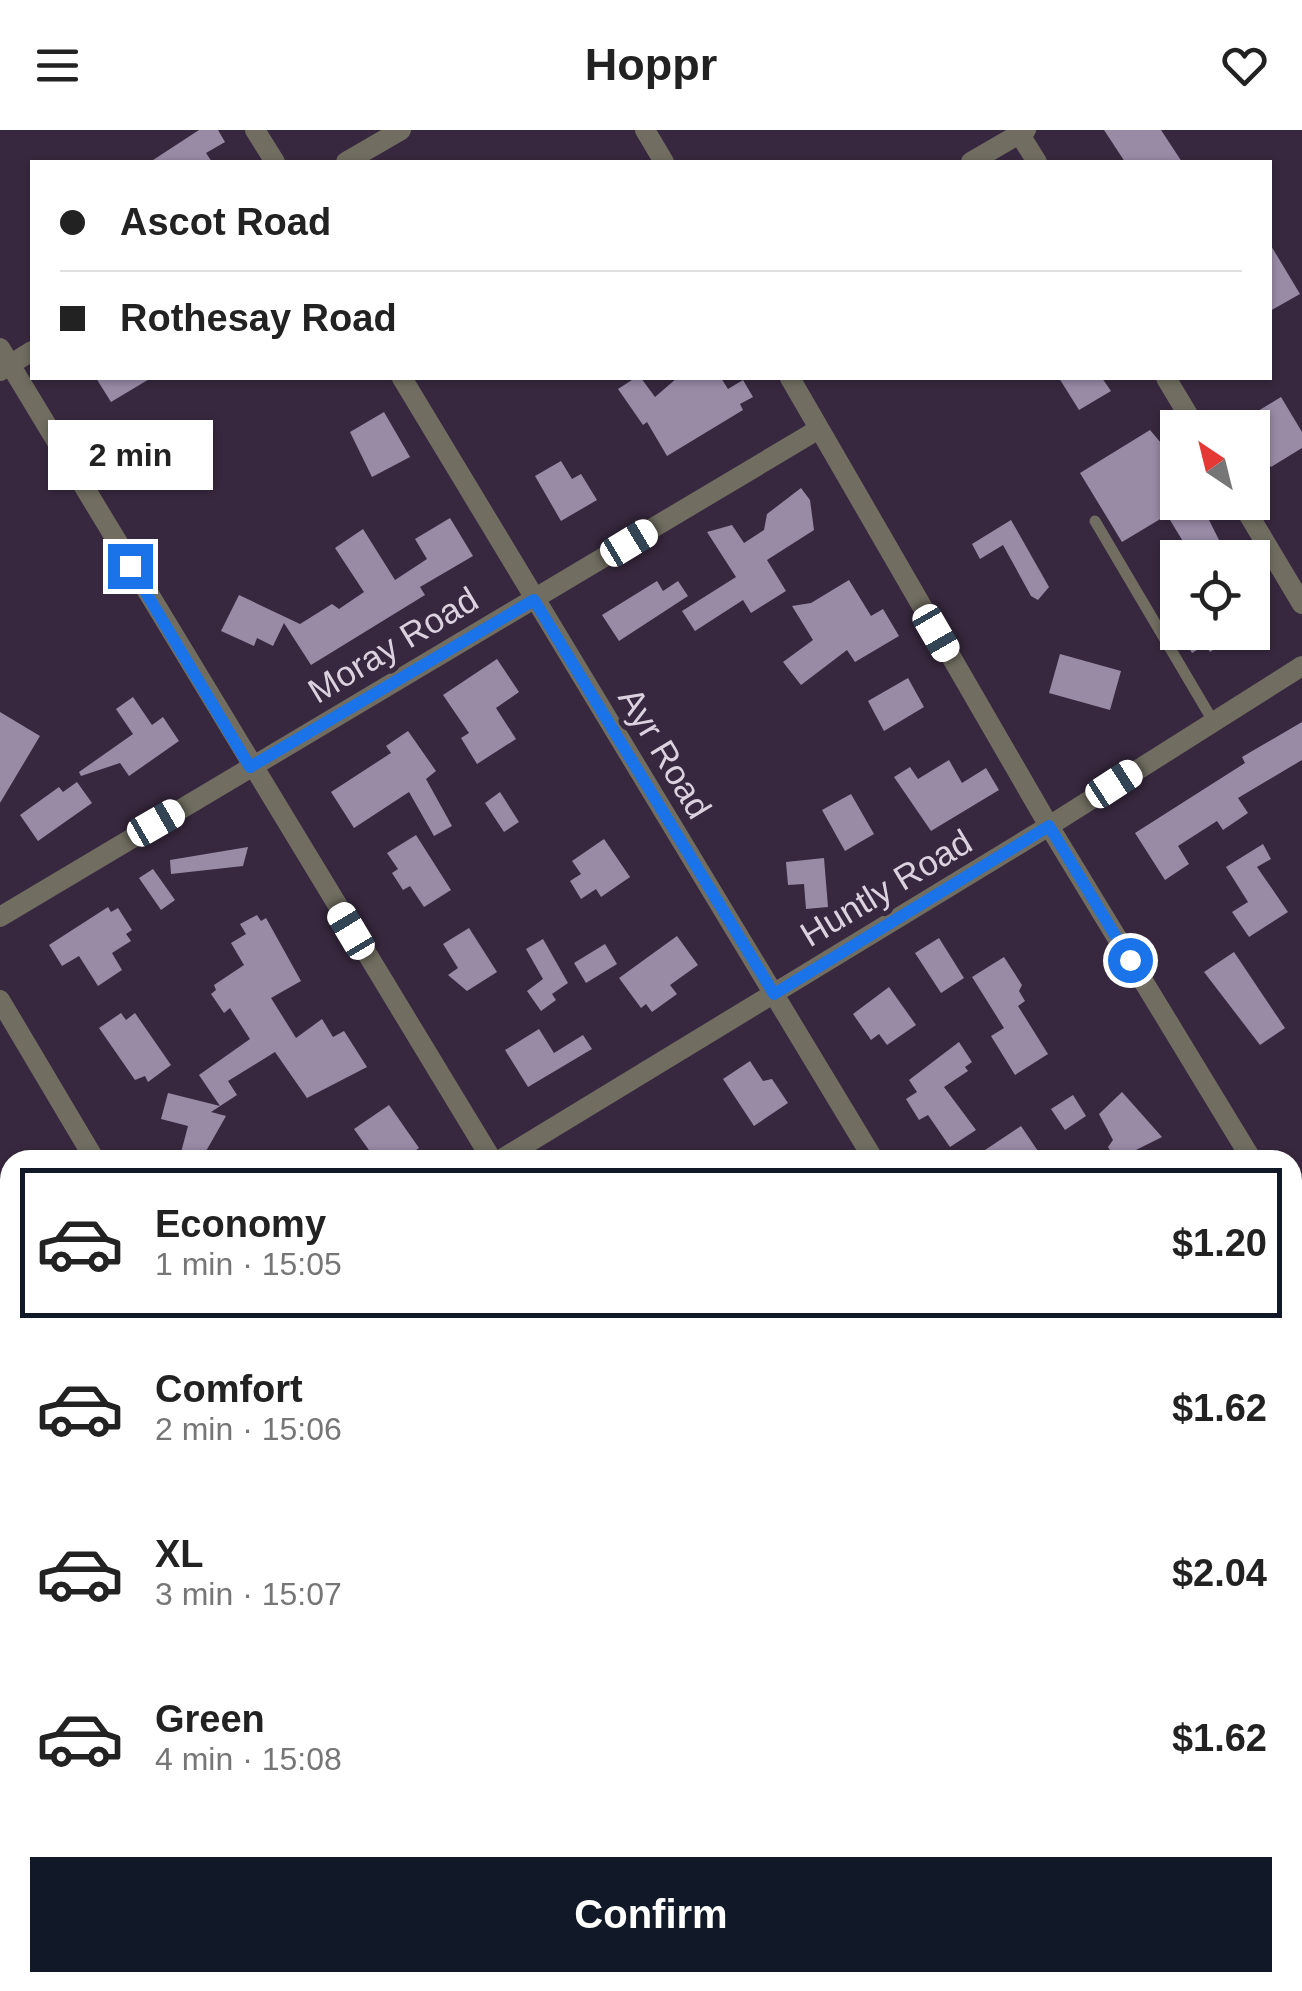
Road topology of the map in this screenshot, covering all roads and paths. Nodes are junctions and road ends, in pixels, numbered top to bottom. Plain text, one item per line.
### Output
1 (255, 130) edge
2 (401, 130) edge
3 (645, 130) edge
4 (1021, 131) edge
5 (274, 160) edge
6 (349, 160) edge
7 (663, 160) edge
8 (974, 160) edge
9 (1035, 160) edge
10 (30, 352) edge
11 (3, 361) edge
12 (403, 380) edge
13 (791, 380) edge
14 (1167, 380) edge
15 (1185, 410) edge
16 (819, 429) junction
17 (1252, 520) edge
18 (1095, 522) dead end
19 (534, 600) junction
20 (1302, 604) edge
21 (1302, 666) edge
22 (1213, 720) junction
23 (250, 767) junction
24 (1049, 826) junction
25 (0, 916) edge
26 (774, 994) junction
27 (0, 1000) edge
28 (89, 1150) edge
29 (486, 1150) edge
30 (517, 1150) edge
31 (868, 1150) edge
32 (1246, 1150) edge

1 - 5 street
2 - 6 street
3 - 7 street
4 - 8 street
4 - 9 street
10 - 11 street
11 - 23 street
12 - 19 street, Ayr Road
13 - 16 street
14 - 15 street
16 - 19 street, Moray Road
16 - 24 street
17 - 20 street
18 - 22 lane
19 - 23 street, Moray Road
19 - 26 street, Ayr Road
21 - 22 street, Huntly Road
22 - 24 street, Huntly Road
23 - 25 street, Moray Road
23 - 29 street
24 - 26 street, Huntly Road
24 - 32 street
26 - 30 street, Huntly Road
26 - 31 street, Ayr Road
27 - 28 street

